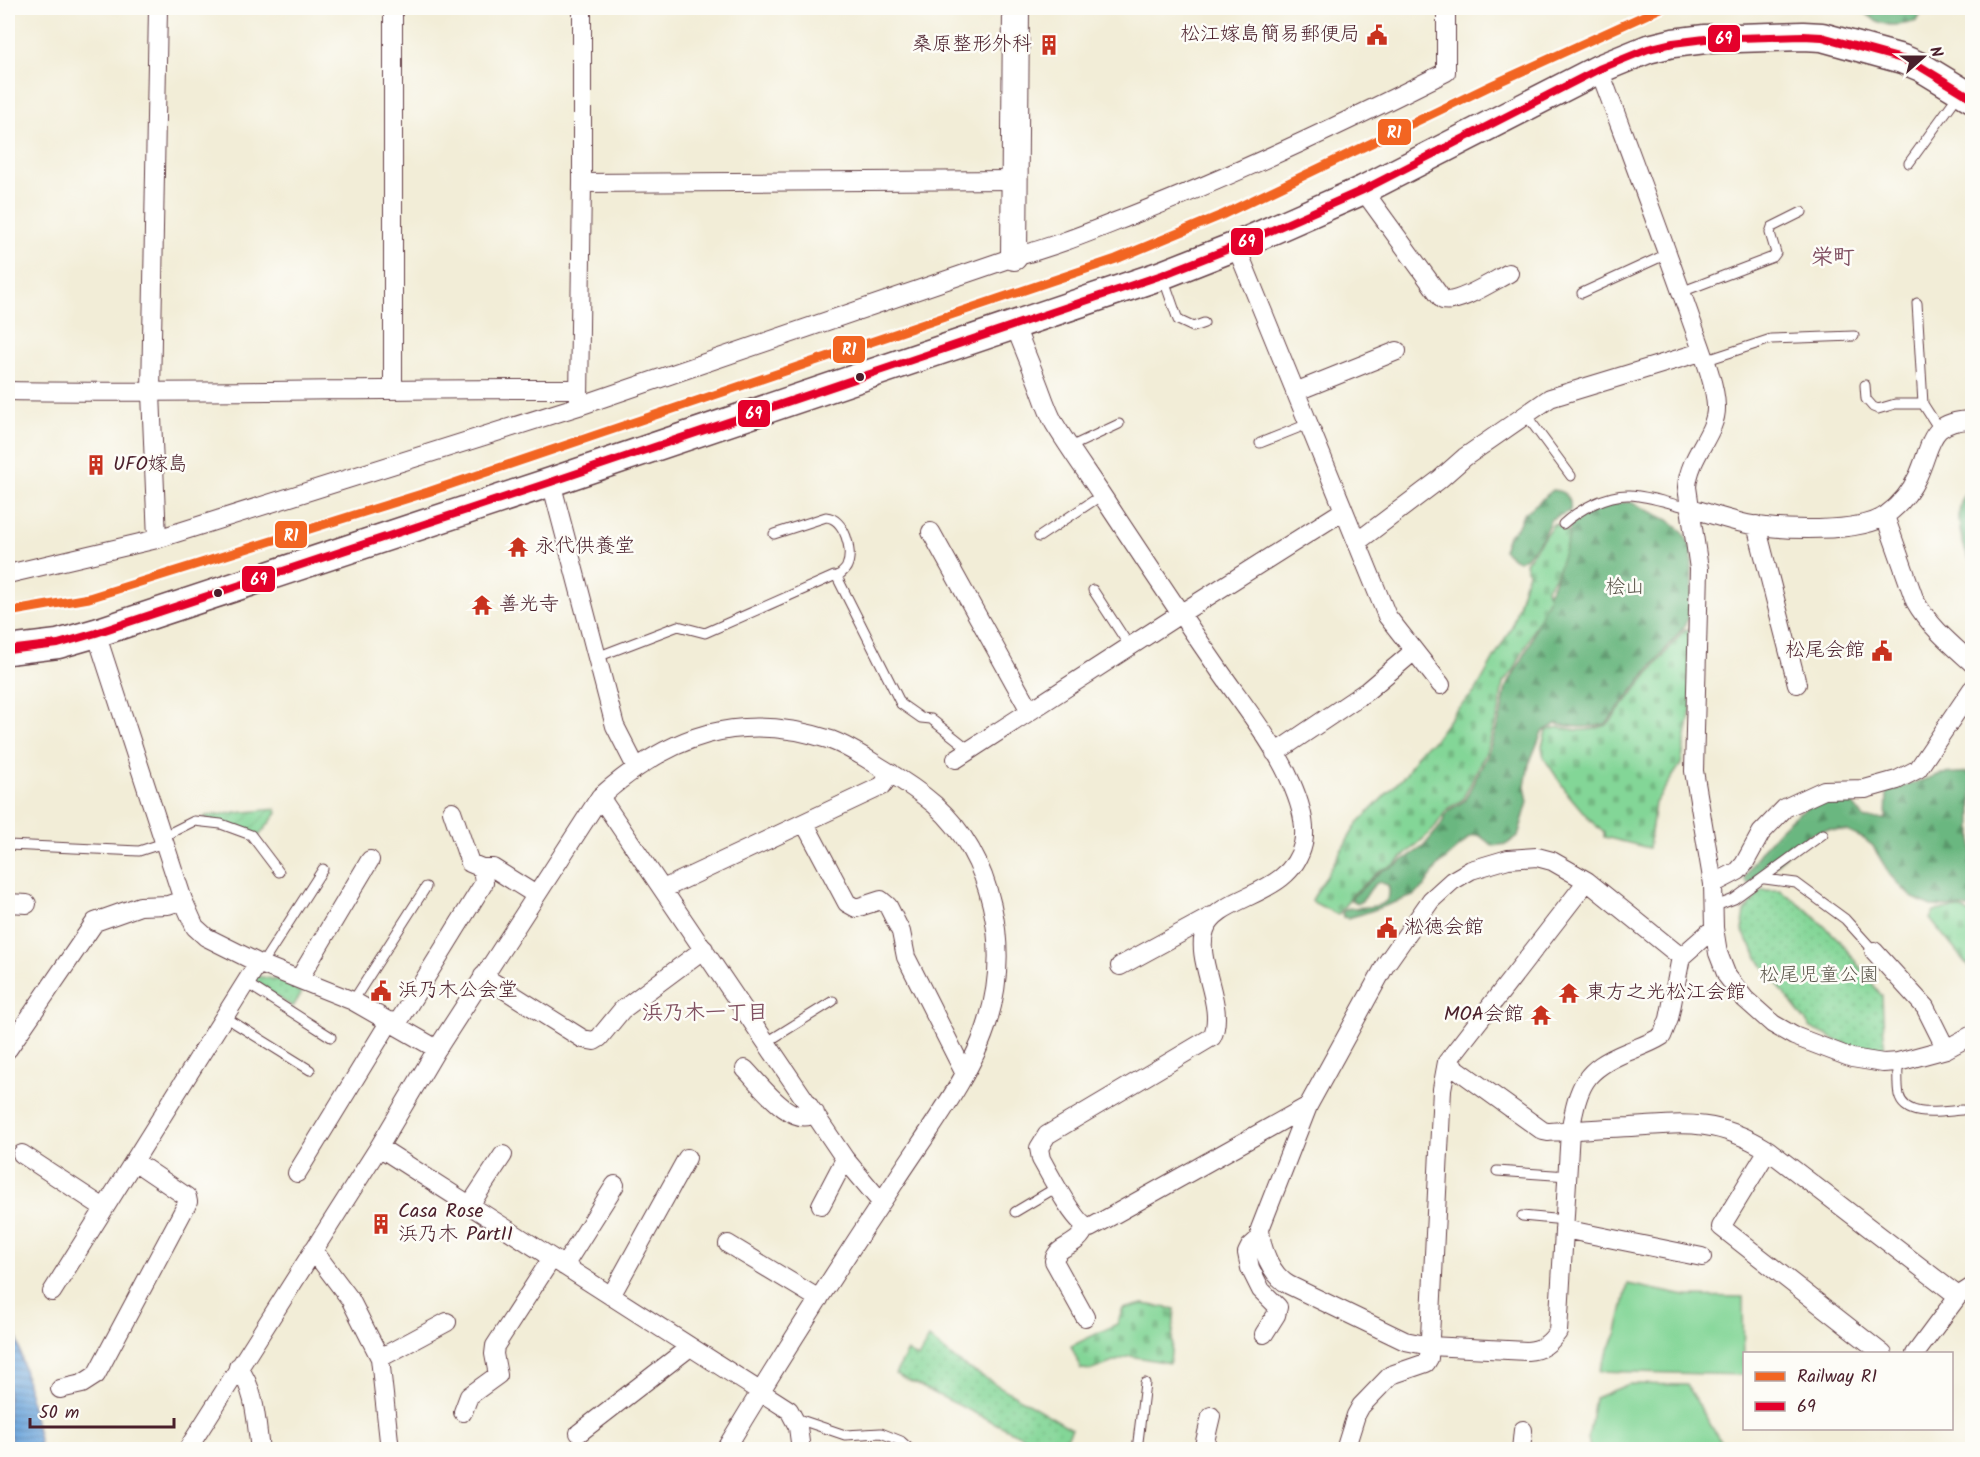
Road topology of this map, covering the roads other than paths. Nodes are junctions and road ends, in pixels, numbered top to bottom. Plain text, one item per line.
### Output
1 (158, 8) edge
2 (393, 8) edge
3 (582, 8) edge
4 (1016, 8) edge
5 (1446, 8) edge
6 (1599, 69) junction
7 (1967, 94) edge
8 (1910, 163) dead end
9 (1014, 180) junction
10 (582, 183) junction
11 (1363, 190) junction
12 (1802, 212) dead end
13 (1236, 246) junction
14 (1667, 254) junction
15 (1014, 257) junction
16 (1509, 273) dead end
17 (1162, 275) junction
18 (1681, 292) junction
19 (1582, 293) dead end
20 (1917, 303) dead end
21 (1204, 323) dead end
22 (1015, 326) junction
23 (1854, 336) dead end
24 (1397, 351) dead end
25 (1703, 356) junction
26 (1865, 385) dead end
27 (393, 388) junction
28 (8, 391) edge
29 (1295, 392) junction
30 (151, 393) junction
31 (579, 397) junction
32 (1923, 404) junction
33 (1526, 415) junction
34 (1972, 420) edge
35 (1119, 424) dead end
36 (1308, 424) junction
37 (1940, 429) junction
38 (1260, 443) dead end
39 (1070, 447) junction
40 (1570, 476) dead end
41 (551, 482) junction
42 (1102, 495) junction
43 (1689, 508) junction
44 (1343, 511) junction
45 (1885, 516) junction
46 (1563, 524) dead end
47 (1756, 525) junction
48 (931, 532) dead end
49 (774, 534) dead end
50 (1040, 537) dead end
51 (157, 539) junction
52 (1357, 542) junction
53 (8, 574) edge
54 (837, 576) junction
55 (1093, 590) dead end
56 (1180, 614) junction
57 (96, 633) junction
58 (1130, 647) junction
59 (8, 650) edge
60 (1413, 652) junction
61 (597, 657) junction
62 (1972, 663) edge
63 (1441, 684) dead end
64 (1797, 684) dead end
65 (1972, 689) edge
66 (1030, 711) junction
67 (1275, 753) junction
68 (963, 755) joint
69 (636, 767) junction
70 (891, 773) junction
71 (600, 797) junction
72 (452, 811) dead end
73 (805, 824) junction
74 (1823, 834) dead end
75 (163, 840) junction
76 (8, 845) edge
77 (370, 860) dead end
78 (482, 868) junction
79 (323, 869) dead end
80 (279, 872) dead end
81 (1765, 879) junction
82 (1587, 881) junction
83 (1713, 884) junction
84 (426, 887) dead end
85 (663, 890) junction
86 (536, 895) junction
87 (183, 900) junction
88 (8, 903) edge
89 (27, 904) dead end
90 (1713, 908) junction
91 (1212, 916) junction
92 (1714, 928) junction
93 (704, 949) junction
94 (1874, 951) joint
95 (1681, 957) junction
96 (260, 963) junction
97 (1120, 966) dead end
98 (483, 976) junction
99 (299, 979) junction
100 (246, 983) junction
101 (353, 1001) junction
102 (833, 1001) dead end
103 (225, 1017) junction
104 (394, 1023) junction
105 (1972, 1035) edge
106 (331, 1037) dead end
107 (767, 1042) junction
108 (437, 1048) junction
109 (8, 1049) edge
110 (1947, 1049) junction
111 (1447, 1062) junction
112 (1898, 1062) junction
113 (745, 1069) dead end
114 (310, 1070) dead end
115 (965, 1074) junction
116 (1308, 1106) junction
117 (1962, 1110) dead end
118 (815, 1113) junction
119 (1570, 1131) junction
120 (379, 1146) junction
121 (1768, 1150) junction
122 (22, 1154) dead end
123 (503, 1155) dead end
124 (687, 1158) dead end
125 (846, 1159) junction
126 (134, 1161) junction
127 (1497, 1171) dead end
128 (297, 1173) dead end
129 (1568, 1176) junction
130 (615, 1185) dead end
131 (1057, 1187) junction
132 (881, 1202) junction
133 (470, 1205) junction
134 (821, 1205) dead end
135 (104, 1208) junction
136 (1015, 1212) dead end
137 (1522, 1216) dead end
138 (1564, 1224) junction
139 (1085, 1228) junction
140 (1261, 1237) junction
141 (729, 1244) dead end
142 (313, 1250) junction
143 (1702, 1257) dead end
144 (558, 1262) junction
145 (52, 1292) dead end
146 (1965, 1292) edge
147 (611, 1296) junction
148 (819, 1299) junction
149 (1086, 1317) dead end
150 (447, 1322) dead end
151 (1264, 1334) dead end
152 (1430, 1346) junction
153 (690, 1347) junction
154 (1882, 1352) edge
155 (1916, 1352) edge
156 (380, 1358) junction
157 (238, 1367) junction
158 (1145, 1383) dead end
159 (60, 1389) dead end
160 (760, 1392) junction
161 (463, 1413) dead end
162 (1211, 1416) dead end
163 (795, 1418) junction
164 (1524, 1430) dead end
165 (579, 1434) dead end
166 (187, 1449) edge
167 (260, 1449) edge
168 (390, 1449) edge
169 (725, 1449) edge
170 (801, 1449) edge
171 (911, 1449) edge
172 (1137, 1449) edge
173 (1203, 1449) edge
174 (1345, 1449) edge
175 (1521, 1449) edge

1 - 30 street
2 - 27 street
3 - 10 street
4 - 9 street
5 - 15 street
6 - 7 main road
6 - 11 main road
6 - 14 street
7 - 8 lane
9 - 10 street
9 - 15 street
10 - 31 street
11 - 13 main road
11 - 16 street
12 - 18 lane
13 - 17 main road
13 - 29 street
14 - 18 street
14 - 19 lane
15 - 31 street
17 - 21 lane
17 - 22 main road
18 - 25 street
20 - 32 lane
22 - 39 street
22 - 41 main road
23 - 25 lane
24 - 29 street
25 - 33 street
25 - 43 street
26 - 32 lane
27 - 30 street
27 - 31 street
28 - 30 street
29 - 36 street
30 - 51 street
31 - 51 street
32 - 37 lane
33 - 40 lane
33 - 52 street
34 - 37 street
35 - 39 lane
36 - 38 lane
36 - 44 street
37 - 45 street
39 - 42 street
41 - 57 main road
41 - 61 street
42 - 50 lane
42 - 56 street
43 - 46 lane
43 - 47 street
43 - 83 street
44 - 52 street
44 - 56 street
45 - 47 street
45 - 62 street
47 - 64 street
48 - 66 street
49 - 54 lane
51 - 53 street
52 - 60 street
54 - 61 lane
54 - 68 lane
55 - 58 lane
56 - 58 street
56 - 67 street
57 - 59 main road
57 - 75 street
58 - 66 street
60 - 63 street
60 - 67 street
61 - 69 street
65 - 83 street
66 - 68 street
67 - 91 street
69 - 70 street
69 - 71 street
70 - 73 street
70 - 115 street
71 - 85 street
71 - 86 street
72 - 78 street
73 - 85 street
73 - 115 street
74 - 81 lane
75 - 76 lane
75 - 80 lane
75 - 87 street
77 - 99 street
78 - 86 street
78 - 104 street
79 - 96 lane
81 - 90 lane
81 - 94 lane
82 - 95 street
82 - 111 street
82 - 116 street
83 - 90 street
84 - 101 lane
85 - 93 street
86 - 98 street
87 - 96 street
87 - 109 street
88 - 89 street
90 - 92 street
91 - 97 street
91 - 131 street
92 - 95 street
92 - 112 street
93 - 98 street
93 - 107 street
94 - 110 street
95 - 119 street
96 - 99 street
96 - 100 street
98 - 108 street
99 - 101 street
100 - 103 street
100 - 106 lane
101 - 104 street
102 - 107 lane
103 - 114 lane
103 - 126 street
104 - 108 street
104 - 128 street
105 - 110 street
107 - 118 street
108 - 120 street
110 - 112 street
111 - 119 street
111 - 152 street
112 - 117 lane
113 - 118 street
115 - 132 street
116 - 139 street
116 - 140 street
118 - 125 street
119 - 121 street
119 - 129 street
120 - 133 street
120 - 142 street
121 - 146 street
121 - 154 street
122 - 135 street
123 - 133 street
124 - 147 street
125 - 132 street
125 - 134 street
126 - 135 street
126 - 159 street
127 - 129 lane
129 - 138 street
130 - 144 street
131 - 136 lane
131 - 139 street
132 - 148 street
133 - 144 street
135 - 145 street
137 - 138 lane
138 - 143 street
138 - 152 street
139 - 149 street
140 - 151 street
140 - 152 street
141 - 148 street
142 - 156 street
142 - 157 street
144 - 147 street
144 - 161 street
146 - 155 street
147 - 153 street
148 - 160 street
150 - 156 street
152 - 174 street
153 - 160 street
153 - 165 street
156 - 168 street
157 - 166 street
157 - 167 street
158 - 172 lane
160 - 163 street
160 - 169 street
162 - 173 street
163 - 170 street
163 - 171 lane
164 - 175 street

